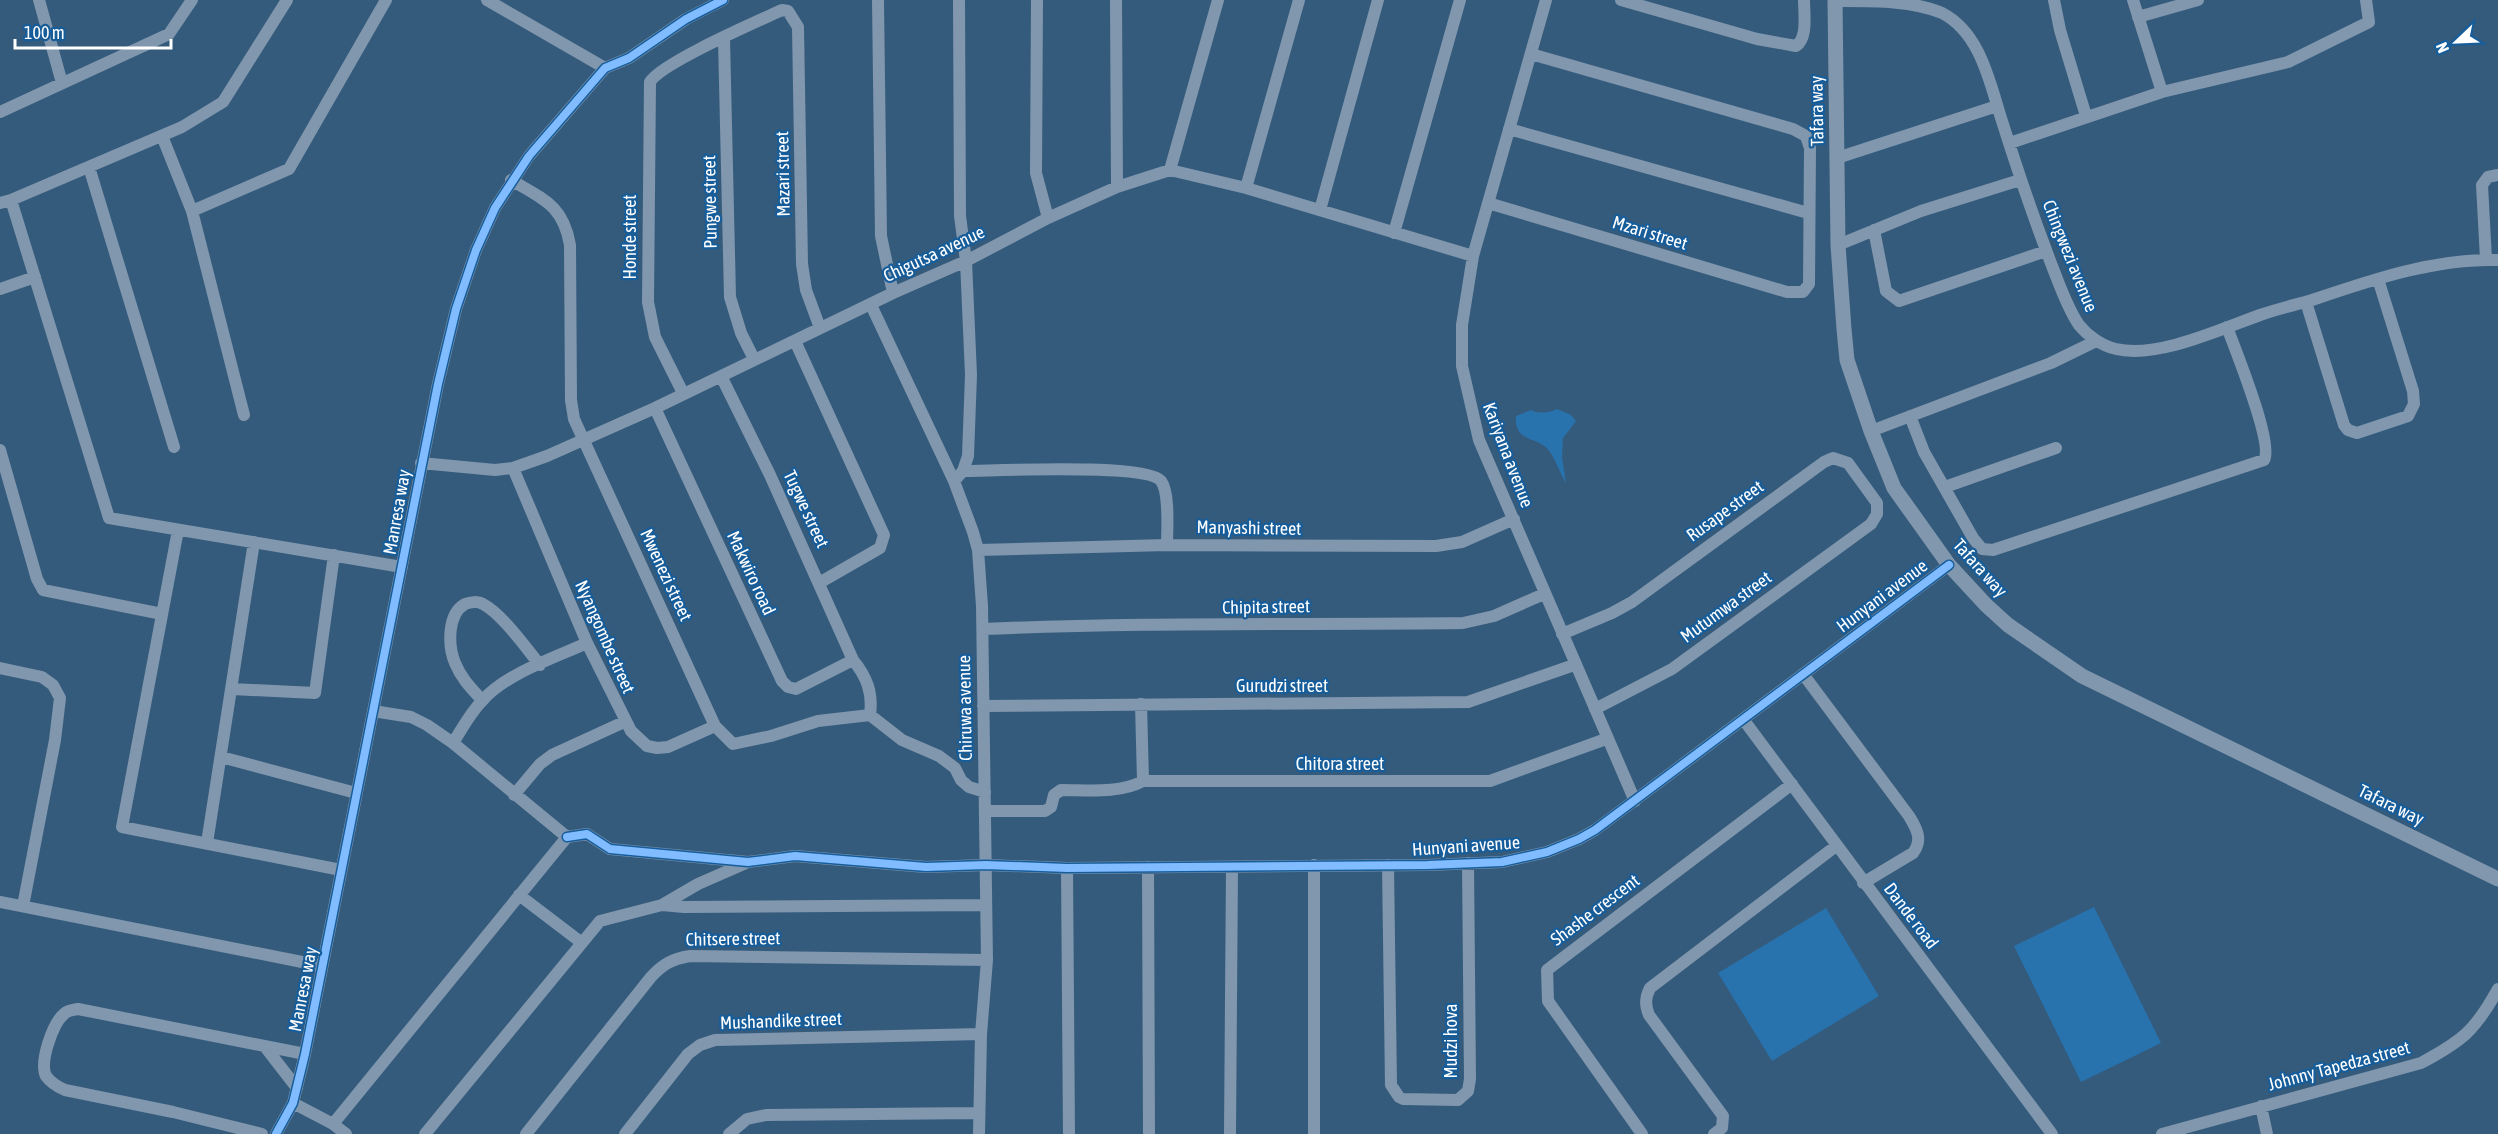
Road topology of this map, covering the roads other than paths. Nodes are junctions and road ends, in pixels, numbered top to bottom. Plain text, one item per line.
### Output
1 (192, 0) edge
2 (287, 0) edge
3 (386, 0) edge
4 (487, 0) edge
5 (723, 0) edge
6 (878, 0) edge
7 (958, 0) edge
8 (1037, 0) edge
9 (1116, 0) edge
10 (1218, 0) edge
11 (1299, 0) edge
12 (1378, 0) edge
13 (1460, 0) edge
14 (1546, 0) edge
15 (1621, 0) edge
16 (1804, 0) edge
17 (1835, 0) edge
18 (2054, 0) edge
19 (2133, 0) edge
20 (2198, 0) edge
21 (2366, 0) edge
22 (43, 1) edge
23 (2138, 17) junction
24 (724, 39) junction
25 (1531, 54) junction
26 (605, 68) junction
27 (62, 83) junction
28 (2162, 92) junction
29 (1997, 106) junction
30 (0, 112) edge
31 (2086, 116) junction
32 (1509, 129) junction
33 (162, 136) junction
34 (2010, 144) junction
35 (1837, 158) junction
36 (89, 167) junction
37 (1170, 170) junction
38 (2498, 175) edge
39 (511, 180) junction
40 (2020, 180) junction
41 (1117, 187) junction
42 (1246, 188) junction
43 (6, 201) edge
44 (1488, 203) junction
45 (1320, 210) junction
46 (192, 211) junction
47 (1808, 213) junction
48 (1048, 218) junction
49 (1874, 230) junction
50 (1394, 233) junction
51 (1838, 245) junction
52 (2046, 251) junction
53 (1473, 256) junction
54 (2492, 259) edge
55 (966, 261) junction
56 (35, 277) junction
57 (2378, 279) junction
58 (0, 289) edge
59 (893, 293) junction
60 (2306, 302) junction
61 (871, 305) junction
62 (2227, 327) junction
63 (820, 328) junction
64 (795, 341) junction
65 (2096, 341) junction
66 (754, 359) junction
67 (721, 376) junction
68 (683, 393) junction
69 (655, 408) junction
70 (244, 415) dead end
71 (1910, 416) junction
72 (1871, 430) junction
73 (582, 441) junction
74 (174, 447) dead end
75 (2056, 448) dead end
76 (0, 450) edge
77 (421, 463) junction
78 (513, 468) junction
79 (963, 471) junction
80 (954, 481) junction
81 (1945, 487) junction
82 (1514, 519) junction
83 (1871, 524) joint
84 (178, 530) junction
85 (254, 542) junction
86 (1167, 545) junction
87 (978, 550) junction
88 (334, 555) junction
89 (1949, 565) junction
90 (402, 567) junction
91 (819, 583) junction
92 (1544, 594) junction
93 (162, 614) junction
94 (983, 629) junction
95 (1562, 634) junction
96 (587, 643) junction
97 (853, 660) junction
98 (540, 665) junction
99 (1574, 665) junction
100 (0, 668) edge
101 (1803, 674) junction
102 (232, 689) junction
103 (482, 700) junction
104 (1140, 704) junction
105 (983, 706) junction
106 (1595, 709) junction
107 (373, 711) junction
108 (870, 715) junction
109 (1743, 719) junction
110 (624, 722) junction
111 (715, 726) junction
112 (1606, 739) junction
113 (453, 743) junction
114 (221, 757) junction
115 (1143, 781) junction
116 (1792, 784) junction
117 (985, 792) junction
118 (357, 794) junction
119 (514, 795) junction
120 (1635, 801) junction
121 (985, 811) junction
122 (567, 837) junction
123 (207, 843) junction
124 (1836, 846) junction
125 (748, 862) junction
126 (1468, 863) junction
127 (986, 865) junction
128 (1388, 865) junction
129 (1314, 866) junction
130 (1148, 867) junction
131 (1232, 867) junction
132 (1067, 868) junction
133 (341, 870) junction
134 (2498, 879) edge
135 (1863, 883) junction
136 (519, 895) junction
137 (0, 902) edge
138 (662, 905) junction
139 (986, 905) junction
140 (23, 906) junction
141 (582, 943) junction
142 (987, 960) junction
143 (322, 966) junction
144 (2496, 998) edge
145 (981, 1034) junction
146 (266, 1048) junction
147 (305, 1054) junction
148 (297, 1088) junction
149 (293, 1103) junction
150 (2261, 1106) junction
151 (978, 1113) junction
152 (333, 1124) junction
153 (262, 1134) edge
154 (276, 1134) edge
155 (346, 1134) edge
156 (425, 1134) edge
157 (526, 1134) edge
158 (625, 1134) edge
159 (729, 1134) edge
160 (979, 1134) edge
161 (1069, 1134) edge
162 (1149, 1134) edge
163 (1230, 1134) edge
164 (1314, 1134) edge
165 (1642, 1134) edge
166 (1714, 1134) edge
167 (2052, 1134) edge
168 (2162, 1134) edge
169 (2267, 1134) edge

1 - 27 street
2 - 33 street
3 - 46 street
4 - 26 street
5 - 26 street, Manresa way
6 - 59 street
7 - 55 street
8 - 48 street
9 - 41 street
10 - 37 street
11 - 42 street
12 - 45 street
13 - 50 street
14 - 25 street, Kariyana avenue
15 - 16 street
17 - 29 street, Chingwezi avenue
17 - 35 street, Tafara way
18 - 31 street
19 - 23 street
20 - 23 street
21 - 28 street
22 - 27 street
23 - 28 street
24 - 63 street, Mazari street
24 - 66 street, Pungwe street
24 - 68 street, Honde street
25 - 32 street, Kariyana avenue
25 - 47 street
26 - 39 street, Manresa way
27 - 30 street
28 - 31 street
29 - 34 street, Chingwezi avenue
29 - 35 street
31 - 34 street
32 - 44 street, Kariyana avenue
32 - 47 street
33 - 36 street
33 - 46 street
34 - 40 street, Chingwezi avenue
35 - 51 street, Tafara way
36 - 43 street
36 - 74 street
37 - 41 street, Chigutsa avenue
37 - 42 street
38 - 54 street
39 - 73 street, Mwenezi street
39 - 77 street, Manresa way
40 - 49 street
40 - 52 street, Chingwezi avenue
41 - 48 street, Chigutsa avenue
42 - 45 street
43 - 56 street
44 - 47 street, Mzari street
44 - 53 street, Kariyana avenue
45 - 50 street
46 - 70 street
48 - 55 street, Chigutsa avenue
49 - 51 street
49 - 52 street
50 - 53 street
51 - 72 street, Tafara way
52 - 65 street, Chingwezi avenue
53 - 82 street, Kariyana avenue
54 - 57 street, Chingwezi avenue
55 - 59 street, Chigutsa avenue
55 - 79 street
56 - 58 street
56 - 84 street
57 - 60 street, Chingwezi avenue
57 - 60 street
59 - 61 street, Chigutsa avenue
60 - 62 street, Chingwezi avenue
61 - 63 street, Chigutsa avenue
61 - 80 street, Chiruwa avenue
62 - 65 street, Chingwezi avenue
62 - 81 street
63 - 64 street, Chigutsa avenue
64 - 66 street, Chigutsa avenue
64 - 91 street
65 - 71 street
66 - 67 street, Chigutsa avenue
67 - 68 street, Chigutsa avenue
67 - 91 street, Tugwe street
68 - 69 street, Chigutsa avenue
69 - 73 street, Chigutsa avenue
69 - 97 street, Makwiro road
71 - 72 street
71 - 81 street
72 - 89 street, Tafara way
73 - 78 street, Chigutsa avenue
73 - 111 street, Mwenezi street
75 - 81 street
76 - 93 street
77 - 78 street, Chigutsa avenue
77 - 90 street, Manresa way
78 - 96 street, Nyangombe street
79 - 80 street
79 - 86 street
80 - 87 street, Chiruwa avenue
82 - 86 street, Manyashi street
82 - 92 street, Kariyana avenue
83 - 95 street, Rusape street
83 - 106 street, Mutumwa street
84 - 85 street
84 - 93 street
85 - 88 street
85 - 102 street
86 - 87 street, Manyashi street
87 - 94 street, Chiruwa avenue
88 - 90 street
88 - 102 street
89 - 101 street, Hunyani avenue
89 - 134 street, Tafara way
90 - 107 street, Manresa way
91 - 97 street, Tugwe street
92 - 94 street, Chipita street
92 - 95 street, Kariyana avenue
93 - 123 street
94 - 105 street, Chiruwa avenue
95 - 99 street, Kariyana avenue
96 - 98 street
96 - 110 street, Nyangombe street
97 - 108 street, Tugwe street
98 - 103 street
98 - 103 street
99 - 104 street, Gurudzi street
99 - 106 street, Kariyana avenue
100 - 140 street
101 - 109 street, Hunyani avenue
101 - 135 street
102 - 114 street
103 - 113 street
104 - 105 street, Gurudzi street
104 - 115 street
105 - 117 street, Chiruwa avenue
106 - 112 street, Kariyana avenue
107 - 113 street
107 - 118 street, Manresa way
108 - 111 street
108 - 117 street
109 - 116 street, Dande road
109 - 120 street, Hunyani avenue
110 - 111 street, Nyangombe street
110 - 119 street
112 - 115 street, Chitora street
112 - 120 street, Kariyana avenue
113 - 119 street
114 - 118 street
114 - 123 street
115 - 121 street, Chitora street
116 - 124 street, Dande road
116 - 165 street, Shashe crescent
117 - 121 street, Chiruwa avenue
118 - 133 street, Manresa way
119 - 122 street
120 - 126 street, Hunyani avenue
121 - 127 street, Chiruwa avenue
122 - 125 street
122 - 136 street
123 - 133 street
124 - 135 street, Dande road
124 - 166 street
125 - 127 street, Hunyani avenue
125 - 138 street
126 - 128 street, Hunyani avenue
126 - 128 street, Mudzi hova
127 - 132 street, Hunyani avenue
127 - 139 street, Chiruwa avenue
128 - 129 street, Hunyani avenue
129 - 131 street, Hunyani avenue
129 - 164 street
130 - 131 street, Hunyani avenue
130 - 132 street, Hunyani avenue
130 - 162 street
131 - 163 street
132 - 161 street
133 - 143 street, Manresa way
135 - 167 street, Dande road
136 - 141 street
136 - 152 street
137 - 140 street
138 - 139 street
138 - 141 street
139 - 142 street, Chiruwa avenue
140 - 143 street
141 - 156 street
142 - 145 street, Chiruwa avenue
142 - 157 street, Chitsere street
143 - 147 street, Manresa way
144 - 150 street, Johnny Tapedza street
145 - 151 street, Chiruwa avenue
145 - 158 street, Mushandike street
146 - 147 street
146 - 148 street
146 - 153 street
147 - 148 street, Manresa way
148 - 149 street, Manresa way
149 - 152 street
149 - 154 street, Manresa way
150 - 168 street, Johnny Tapedza street
150 - 169 street
151 - 159 street
151 - 160 street, Chiruwa avenue
152 - 155 street

